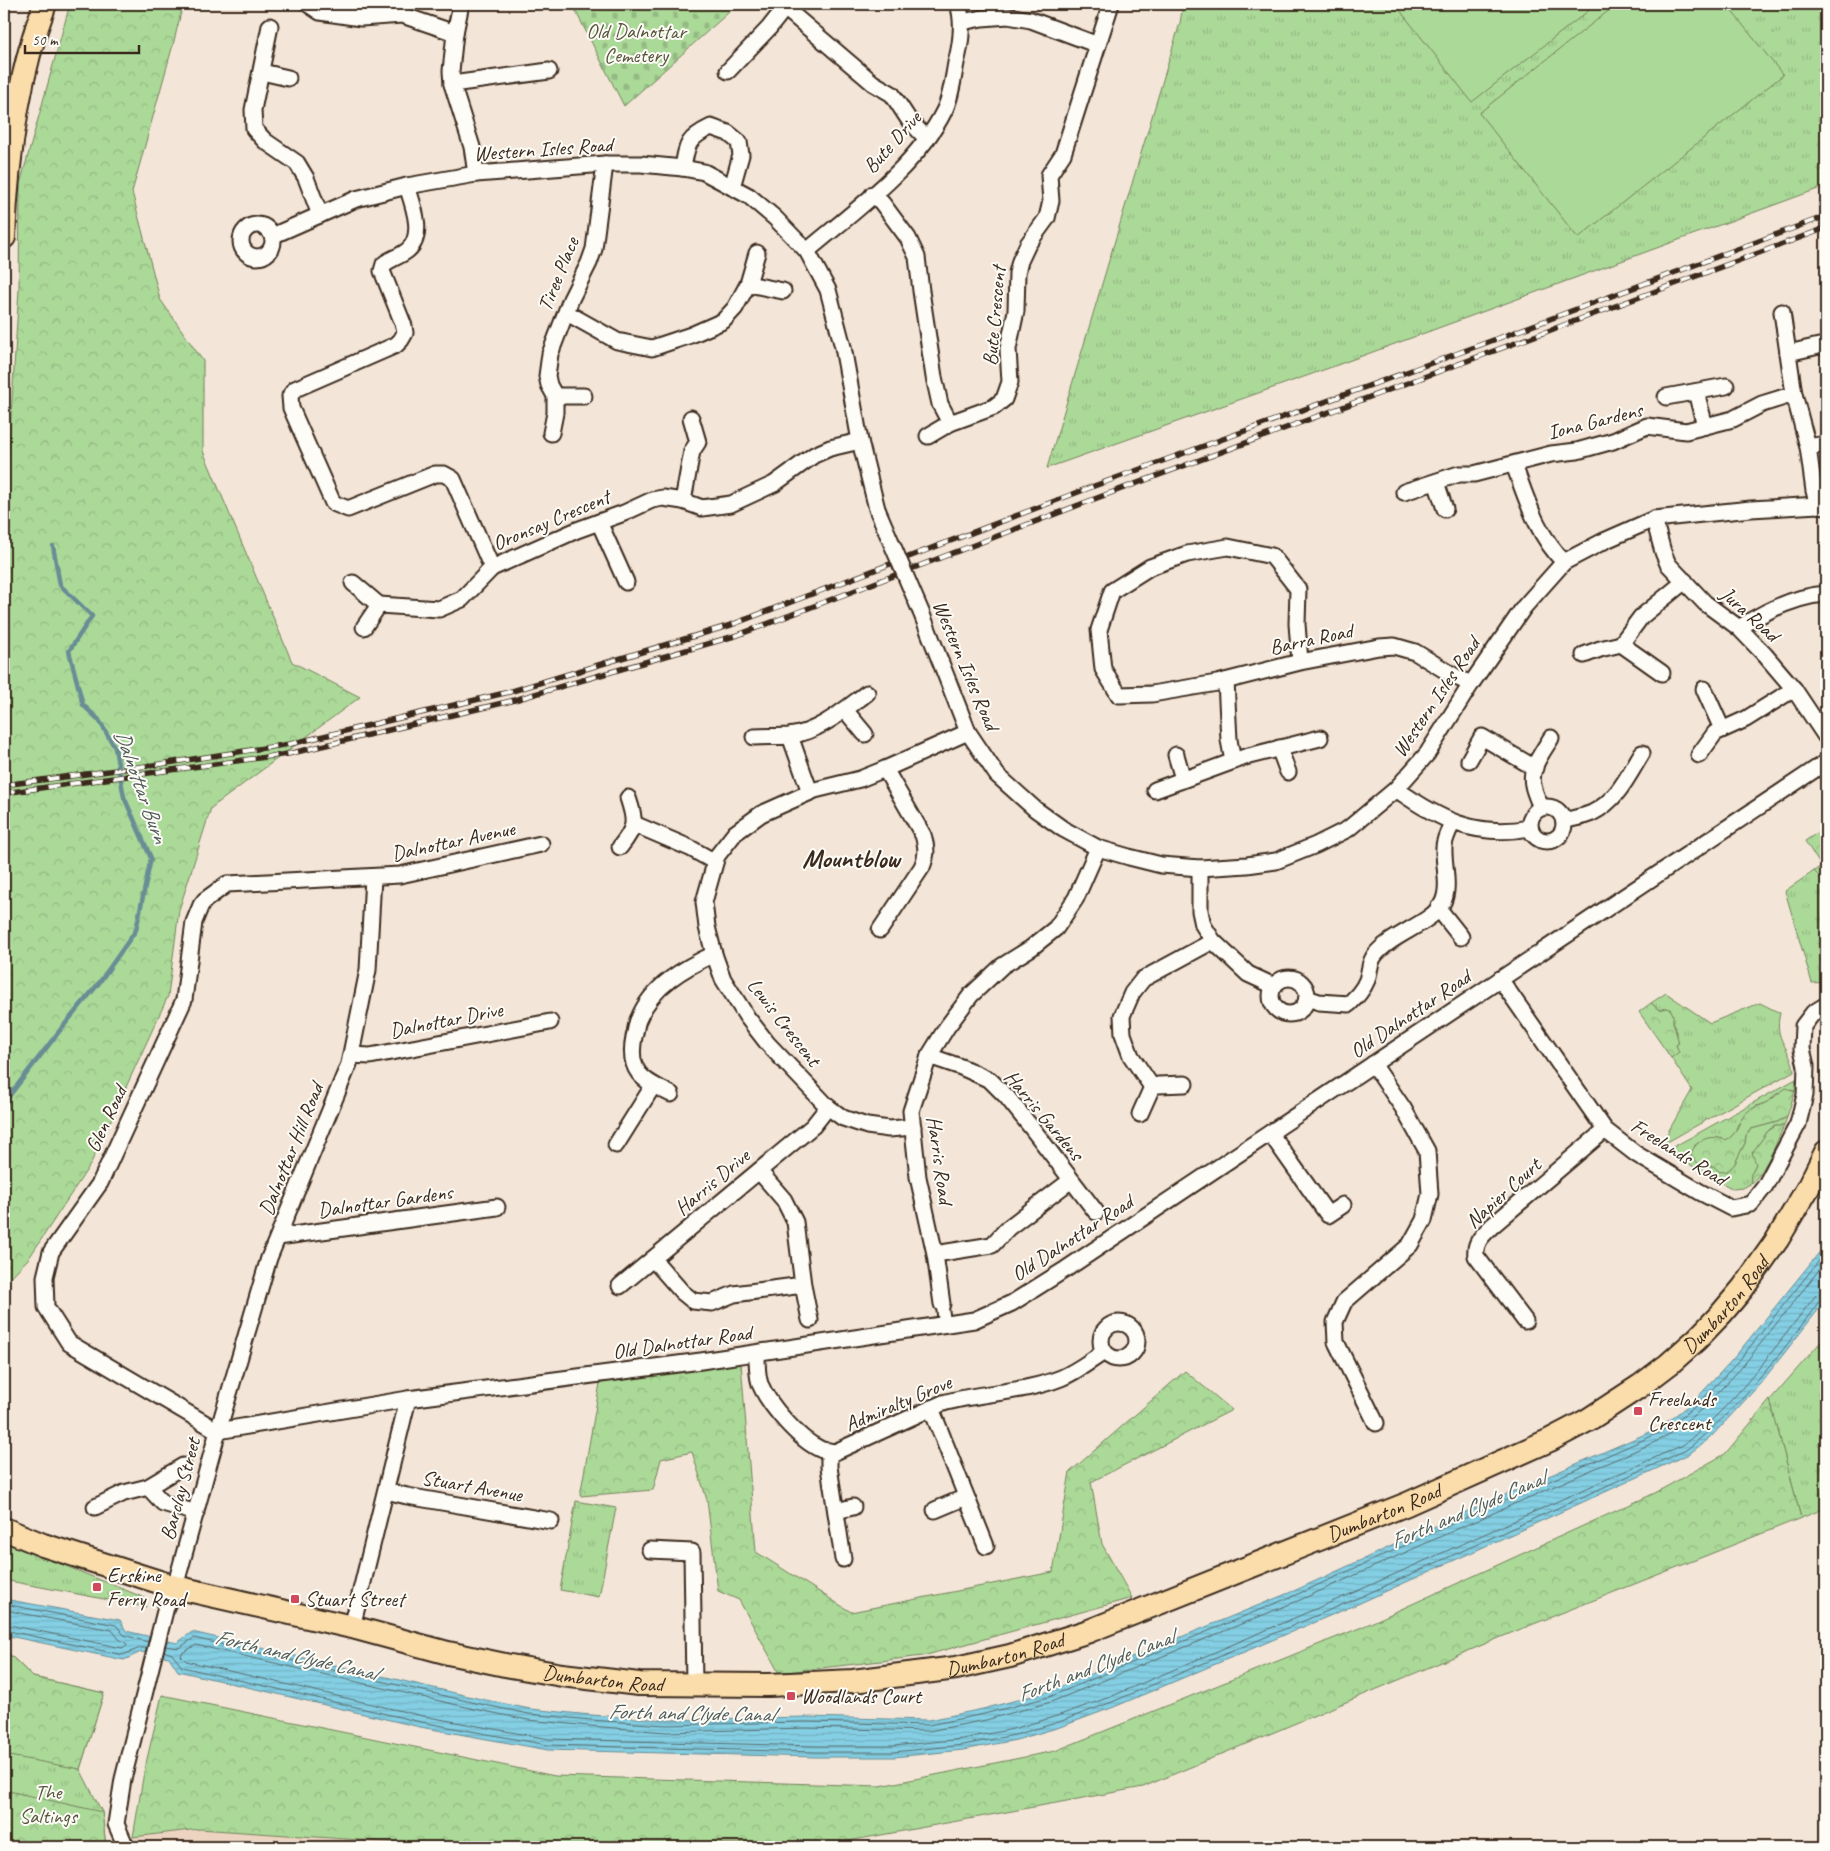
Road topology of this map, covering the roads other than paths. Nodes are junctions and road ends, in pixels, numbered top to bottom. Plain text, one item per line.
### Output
1 (45, 4) edge
2 (308, 4) edge
3 (461, 4) edge
4 (958, 4) edge
5 (1111, 4) edge
6 (786, 6) edge
7 (962, 22) junction
8 (270, 26) dead end
9 (455, 33) junction
10 (1098, 45) junction
11 (728, 70) dead end
12 (549, 71) dead end
13 (262, 72) junction
14 (288, 78) dead end
15 (452, 84) junction
16 (927, 138) junction
17 (606, 164) junction
18 (683, 168) junction
19 (476, 174) junction
20 (408, 186) junction
21 (732, 187) junction
22 (873, 194) junction
23 (320, 214) junction
24 (272, 236) dead end
25 (4, 237) edge
26 (807, 251) junction
27 (757, 253) dead end
28 (748, 284) junction
29 (783, 291) dead end
30 (1782, 312) dead end
31 (567, 313) junction
32 (1826, 347) edge
33 (1788, 353) junction
34 (1726, 386) dead end
35 (1696, 392) junction
36 (1794, 394) junction
37 (555, 396) junction
38 (584, 396) dead end
39 (1666, 397) dead end
40 (691, 418) dead end
41 (950, 423) junction
42 (1705, 426) junction
43 (551, 433) dead end
44 (928, 436) dead end
45 (860, 441) junction
46 (1826, 444) edge
47 (1808, 448) junction
48 (1514, 465) junction
49 (1436, 482) junction
50 (1404, 492) dead end
51 (683, 501) junction
52 (1822, 506) edge
53 (1445, 509) dead end
54 (1654, 519) junction
55 (598, 522) junction
56 (1564, 562) junction
57 (492, 568) junction
58 (1684, 581) junction
59 (626, 582) dead end
60 (354, 583) dead end
61 (1826, 594) edge
62 (379, 605) junction
63 (364, 627) dead end
64 (1739, 628) junction
65 (1621, 644) junction
66 (1584, 655) dead end
67 (1300, 662) junction
68 (1662, 673) dead end
69 (1226, 681) junction
70 (1471, 684) junction
71 (1704, 689) dead end
72 (1794, 689) junction
73 (867, 693) dead end
74 (845, 710) junction
75 (1722, 730) junction
76 (968, 732) junction
77 (865, 734) dead end
78 (790, 736) junction
79 (754, 737) dead end
80 (1826, 737) edge
81 (1320, 738) dead end
82 (1551, 738) dead end
83 (1279, 748) junction
84 (1642, 753) dead end
85 (1176, 755) dead end
86 (1698, 755) dead end
87 (1469, 760) dead end
88 (1233, 761) junction
89 (1826, 762) edge
90 (1535, 768) junction
91 (885, 769) junction
92 (1288, 772) dead end
93 (1183, 779) junction
94 (1396, 789) junction
95 (1155, 790) dead end
96 (810, 792) junction
97 (628, 798) dead end
98 (1541, 807) junction
99 (1564, 821) junction
100 (1453, 822) junction
101 (634, 824) junction
102 (1530, 828) junction
103 (541, 844) dead end
104 (620, 847) dead end
105 (1098, 848) junction
106 (715, 862) junction
107 (1200, 868) junction
108 (373, 877) junction
109 (1438, 908) junction
110 (880, 930) dead end
111 (1461, 937) dead end
112 (1213, 941) junction
113 (714, 954) junction
114 (1500, 979) junction
115 (1274, 986) junction
116 (1307, 998) junction
117 (1826, 1005) edge
118 (550, 1022) dead end
119 (351, 1055) junction
120 (928, 1056) junction
121 (1374, 1064) junction
122 (1185, 1084) dead end
123 (653, 1086) junction
124 (1152, 1087) junction
125 (671, 1094) dead end
126 (828, 1107) junction
127 (1140, 1114) dead end
128 (913, 1127) junction
129 (1605, 1130) junction
130 (1270, 1133) junction
131 (616, 1145) dead end
132 (1826, 1152) edge
133 (759, 1171) junction
134 (1070, 1181) junction
135 (1343, 1205) dead end
136 (497, 1207) dead end
137 (1096, 1212) dead end
138 (278, 1237) junction
139 (935, 1254) junction
140 (653, 1259) junction
141 (803, 1285) junction
142 (620, 1286) dead end
143 (942, 1304) joint
144 (810, 1320) dead end
145 (1525, 1321) dead end
146 (945, 1325) junction
147 (1104, 1352) dead end
148 (757, 1353) junction
149 (408, 1399) junction
150 (931, 1408) junction
151 (1376, 1423) dead end
152 (218, 1430) junction
153 (829, 1451) junction
154 (182, 1466) dead end
155 (148, 1487) junction
156 (386, 1491) junction
157 (966, 1497) junction
158 (95, 1507) dead end
159 (853, 1507) dead end
160 (935, 1510) dead end
161 (836, 1511) junction
162 (196, 1513) junction
163 (551, 1521) dead end
164 (4, 1529) edge
165 (986, 1546) dead end
166 (650, 1550) dead end
167 (843, 1558) dead end
168 (175, 1587) junction
169 (352, 1627) junction
170 (694, 1685) junction
171 (126, 1847) edge

1 - 25 main road
2 - 9 street
3 - 9 street
4 - 7 street, Bute Drive
5 - 10 street, Bute Crescent
6 - 11 street
6 - 16 street
7 - 10 street
7 - 16 street, Bute Drive
8 - 13 street
9 - 15 street
10 - 41 street, Bute Crescent
12 - 15 street
13 - 14 street
13 - 23 street
15 - 19 street
16 - 22 street, Bute Drive
17 - 18 street, Western Isles Road
17 - 19 street, Western Isles Road
17 - 31 street, Tiree Place
18 - 21 street, Western Isles Road
18 - 21 street
19 - 20 street, Western Isles Road
20 - 23 street, Western Isles Road
20 - 57 street, Oronsay Crescent
21 - 26 street, Western Isles Road
22 - 26 street, Bute Drive
22 - 41 street
23 - 24 street, Western Isles Road
26 - 45 street, Western Isles Road
27 - 28 street
28 - 29 street
28 - 31 street
30 - 33 street
31 - 37 street, Tiree Place
32 - 33 street
33 - 36 street
34 - 35 street
35 - 39 street
35 - 42 street
36 - 42 street, Iona Gardens
36 - 47 street
37 - 38 street
37 - 43 street, Tiree Place
40 - 51 street
41 - 44 street, Bute Crescent
42 - 48 street, Iona Gardens
45 - 51 street, Oronsay Crescent
45 - 76 street, Western Isles Road, bridge
46 - 47 street
47 - 52 street
48 - 49 street, Iona Gardens
48 - 56 street
49 - 50 street, Iona Gardens
49 - 53 street
51 - 55 street, Oronsay Crescent
52 - 54 street, Western Isles Road
54 - 56 street, Western Isles Road
54 - 58 street, Jura Road
55 - 57 street, Oronsay Crescent
55 - 59 street
56 - 70 street, Western Isles Road
57 - 62 street
58 - 64 street, Jura Road
58 - 65 street
60 - 62 street
61 - 64 street
62 - 63 street
64 - 72 street, Jura Road
65 - 66 street
65 - 68 street
67 - 69 street, Barra Road
67 - 69 street, Barra Road
67 - 70 street, Barra Road
69 - 88 street
70 - 94 street, Western Isles Road
71 - 75 street
72 - 75 street
72 - 80 street, Jura Road
73 - 74 street
74 - 77 street
74 - 78 street
75 - 86 street
76 - 91 street, Lewis Crescent
76 - 105 street, Western Isles Road
78 - 79 street
78 - 96 street
81 - 83 street
82 - 90 street
83 - 88 street
83 - 92 street
84 - 99 street
85 - 93 street
87 - 90 street
88 - 93 street
89 - 114 street, Old Dalnottar Road
90 - 98 street
91 - 96 street, Lewis Crescent
91 - 110 street
93 - 95 street
94 - 100 street
94 - 107 street, Western Isles Road
96 - 106 street, Lewis Crescent
97 - 101 street
98 - 99 street
98 - 102 street
99 - 102 street
100 - 102 street
100 - 109 street
101 - 104 street
101 - 106 street
103 - 108 street, Dalnottar Avenue
105 - 107 street, Western Isles Road
105 - 120 street, Harris Road
106 - 113 street, Lewis Crescent
107 - 112 street
108 - 119 street, Dalnottar Hill Road
108 - 152 street, Glen Road
109 - 111 street
109 - 116 street
112 - 115 street
112 - 124 street
113 - 123 street
113 - 126 street, Lewis Crescent
114 - 121 street, Old Dalnottar Road
114 - 129 street, Freelands Road
115 - 116 street
115 - 116 street
117 - 129 street, Freelands Road
118 - 119 street, Dalnottar Drive
119 - 138 street, Dalnottar Hill Road
120 - 128 street, Harris Road
120 - 134 street, Harris Gardens
121 - 130 street, Old Dalnottar Road
121 - 151 street
122 - 124 street
123 - 125 street
123 - 131 street
124 - 127 street
126 - 128 street, Lewis Crescent
126 - 133 street, Harris Drive
128 - 139 street, Harris Road
129 - 145 street, Napier Court
130 - 135 street
130 - 146 street, Old Dalnottar Road
132 - 170 main road, Dumbarton Road
133 - 140 street, Harris Drive
133 - 141 street
134 - 137 street, Harris Gardens
134 - 139 street, Harris Gardens
136 - 138 street, Dalnottar Gardens
138 - 152 street, Dalnottar Hill Road
139 - 143 street, Harris Road
140 - 141 street
140 - 142 street, Harris Drive
141 - 144 street
143 - 146 street
146 - 148 street, Old Dalnottar Road
147 - 150 street, Admiralty Grove
148 - 149 street, Old Dalnottar Road
148 - 153 street, Admiralty Grove
149 - 152 street, Old Dalnottar Road
149 - 156 street
150 - 153 street, Admiralty Grove
150 - 157 street
152 - 162 street, Barclay Street
153 - 161 street
154 - 155 street
155 - 158 street
155 - 162 street
156 - 163 street, Stuart Avenue
156 - 169 street
157 - 160 street
157 - 165 street
159 - 161 street
161 - 167 street
162 - 168 street, Barclay Street
164 - 168 main road, Dumbarton Road
166 - 170 street
168 - 169 main road, Dumbarton Road
168 - 171 street
169 - 170 main road, Dumbarton Road

